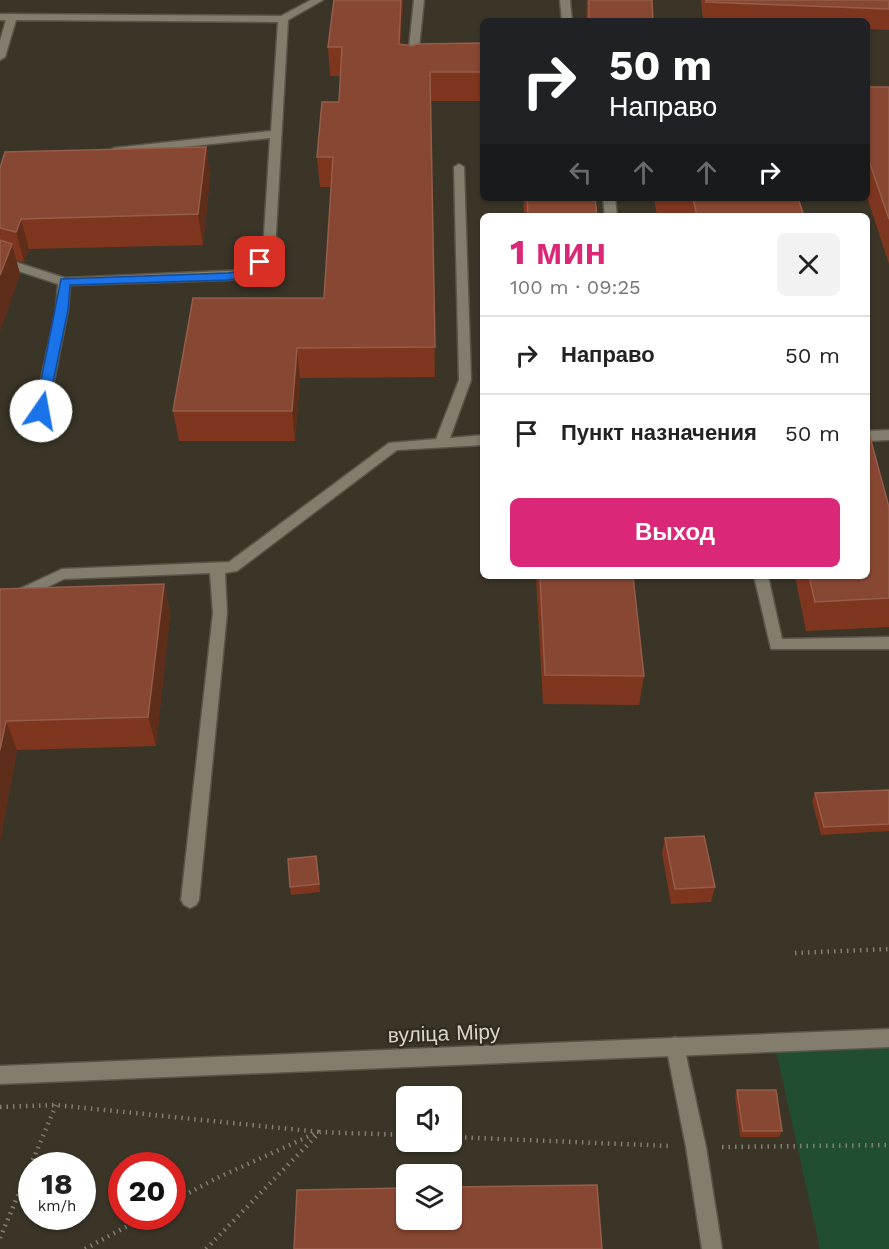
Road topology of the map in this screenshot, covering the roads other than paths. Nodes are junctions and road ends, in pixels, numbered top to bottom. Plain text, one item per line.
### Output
1 (318, 0) edge
2 (419, 0) edge
3 (565, 0) edge
4 (0, 17) edge
5 (12, 17) junction
6 (567, 18) edge
7 (283, 19) junction
8 (0, 57) edge
9 (412, 70) edge
10 (275, 134) junction
11 (99, 152) edge
12 (459, 167) dead end
13 (0, 261) edge
14 (64, 282) junction
15 (41, 411) dead end
16 (889, 435) edge
17 (870, 436) edge
18 (480, 440) edge
19 (441, 443) junction
20 (217, 568) junction
21 (762, 579) edge
22 (0, 604) edge
23 (889, 643) edge
24 (190, 900) dead end
25 (889, 1038) edge
26 (675, 1046) junction
27 (0, 1075) edge
28 (712, 1249) edge

1 - 7 street
2 - 9 street
3 - 6 street
4 - 5 street
5 - 7 street
5 - 8 street
7 - 10 street
10 - 11 street
10 - 14 street
12 - 19 street
13 - 14 street
14 - 15 street
16 - 17 street
18 - 19 street
19 - 20 street
20 - 22 street
20 - 24 street
21 - 23 street
25 - 26 street, вуліца Міру
26 - 27 street, вуліца Міру
26 - 28 street

